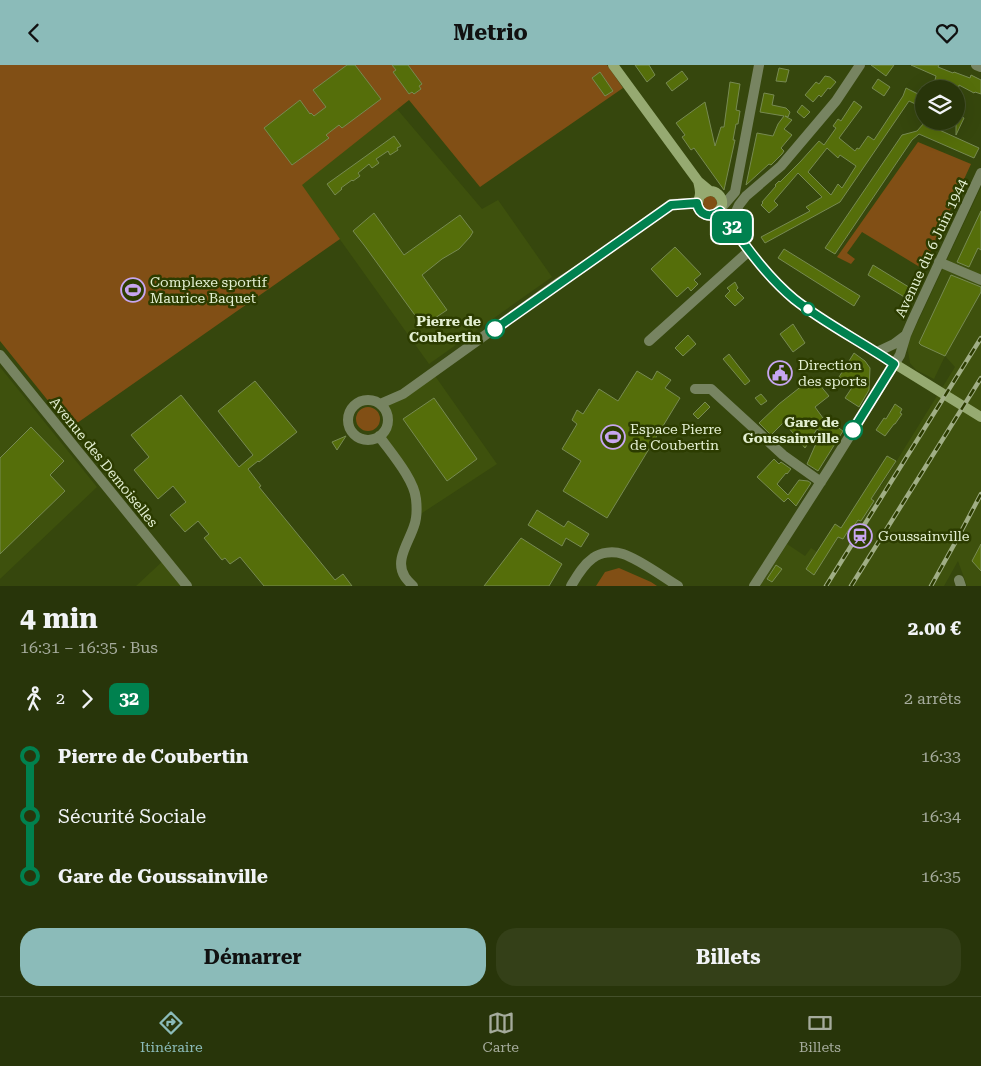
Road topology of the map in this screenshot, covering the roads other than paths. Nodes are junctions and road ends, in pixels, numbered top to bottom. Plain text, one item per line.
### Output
1 (613, 65) edge
2 (759, 65) edge
3 (860, 65) edge
4 (976, 65) edge
5 (981, 67) edge
6 (981, 173) edge
7 (698, 181) junction
8 (710, 191) junction
9 (733, 195) junction
10 (720, 196) junction
11 (746, 196) junction
12 (699, 199) junction
13 (721, 209) junction
14 (730, 225) junction
15 (749, 251) junction
16 (939, 262) junction
17 (981, 280) edge
18 (906, 335) junction
19 (649, 341) dead end
20 (876, 352) junction
21 (0, 355) edge
22 (894, 364) junction
23 (695, 389) dead end
24 (380, 403) junction
25 (981, 417) edge
26 (379, 437) junction
27 (821, 482) junction
28 (187, 586) edge
29 (413, 586) edge
30 (570, 586) edge
31 (678, 586) edge
32 (754, 586) edge

1 - 7 street
2 - 9 street
3 - 11 street
4 - 5 street
6 - 16 street, Avenue du 6 Juin 1944
7 - 8 street
7 - 12 street
8 - 10 street
8 - 12 street
9 - 10 street
9 - 11 street
9 - 13 street
10 - 13 street
11 - 14 street
12 - 13 street
12 - 24 street
13 - 14 street
14 - 15 street
15 - 19 street
15 - 20 street
16 - 17 street
16 - 18 street, Avenue du 6 Juin 1944
18 - 20 street, Avenue du 6 Juin 1944
18 - 22 street, Avenue du 6 Juin 1944
20 - 22 street
21 - 28 street, Avenue des Demoiselles
22 - 25 street
22 - 27 street, Avenue du 6 Juin 1944
23 - 27 street
24 - 26 street
24 - 26 street
26 - 29 street
27 - 32 street, Avenue du 6 Juin 1944
30 - 31 street

